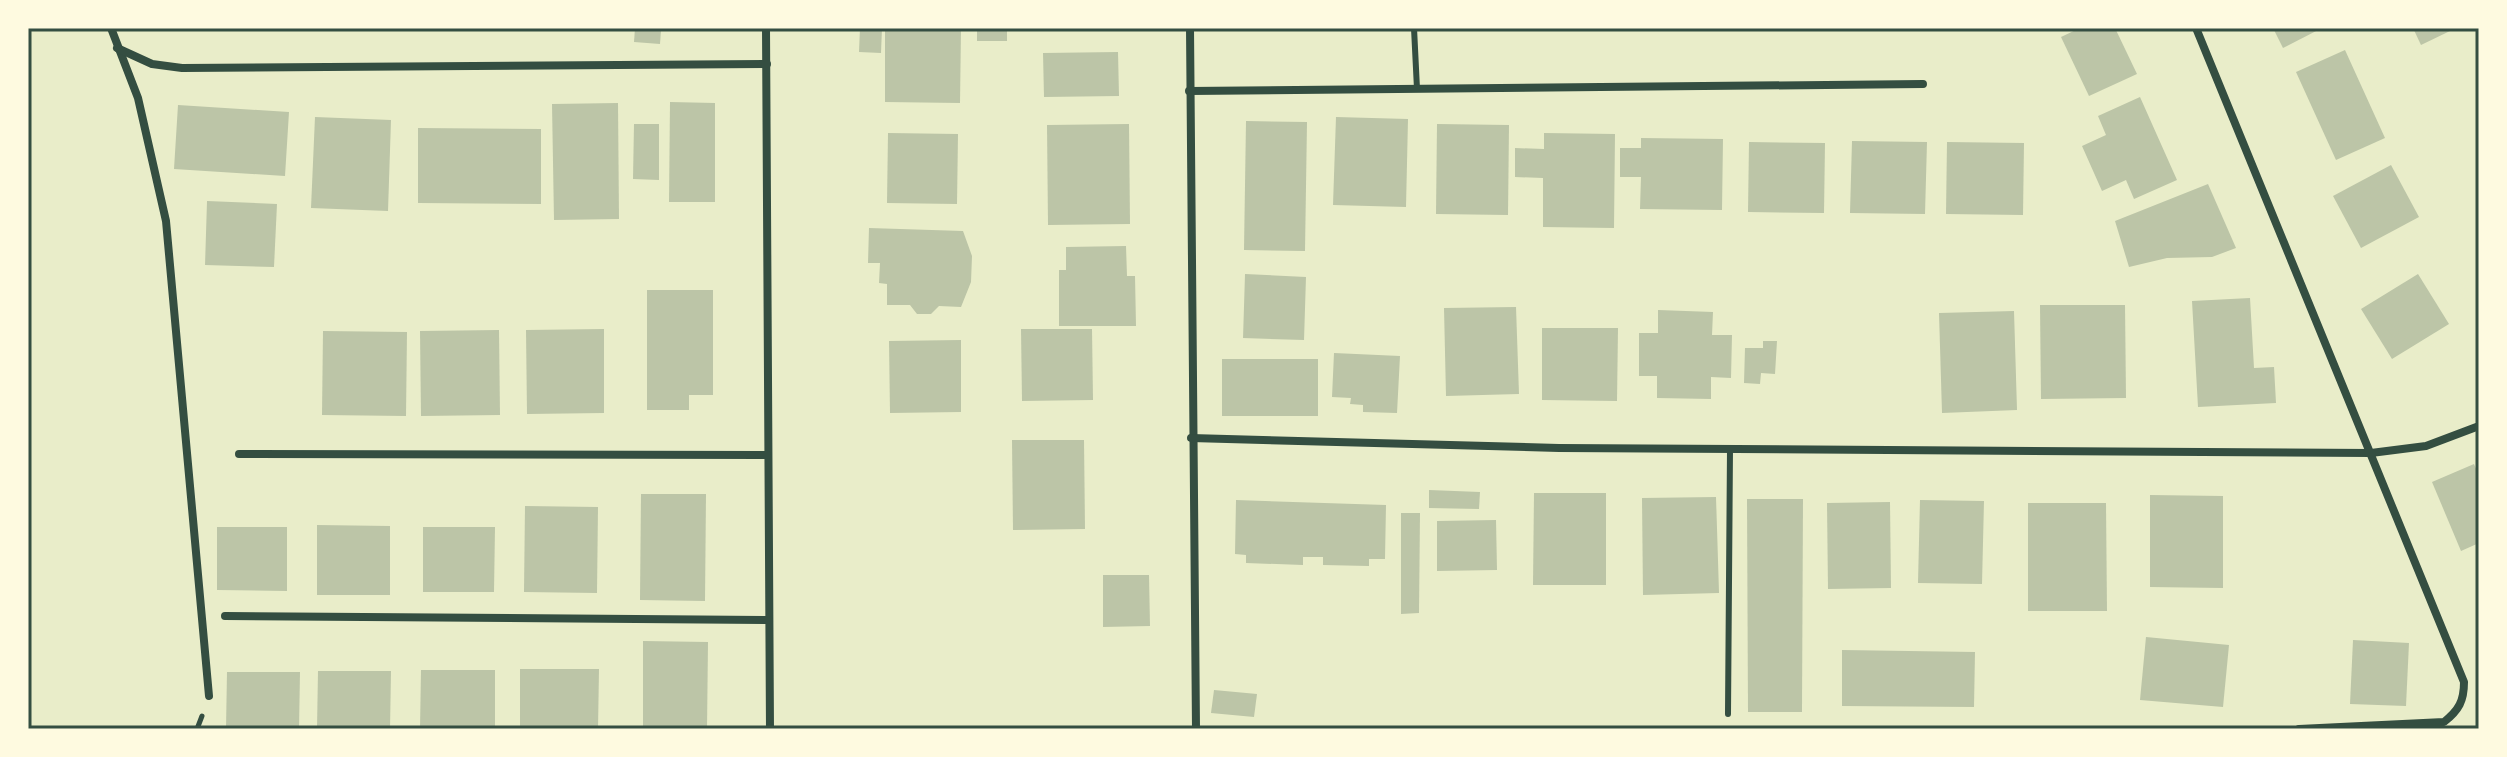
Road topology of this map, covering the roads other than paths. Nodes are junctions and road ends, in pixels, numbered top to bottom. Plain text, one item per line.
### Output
1 (111, 28) edge
2 (766, 28) edge
3 (1190, 28) edge
4 (1414, 28) edge
5 (2196, 28) edge
6 (117, 48) junction
7 (767, 64) junction
8 (1923, 84) dead end
9 (1417, 89) junction
10 (1189, 91) junction
11 (2479, 426) edge
12 (1191, 438) junction
13 (1730, 449) junction
14 (2371, 453) junction
15 (239, 454) dead end
16 (767, 455) junction
17 (225, 616) dead end
18 (769, 620) junction
19 (209, 696) dead end
20 (1728, 714) dead end
21 (770, 729) edge
22 (1196, 729) edge
23 (2299, 729) edge

1 - 6 street
2 - 7 street
3 - 10 street
4 - 9 lane
5 - 14 street
6 - 7 street
6 - 19 street
7 - 16 street
8 - 9 street
9 - 10 street
10 - 12 street
11 - 14 street
12 - 13 street
12 - 22 street
13 - 14 street
13 - 20 lane
14 - 23 street
15 - 16 street
16 - 18 street
17 - 18 street
18 - 21 street

